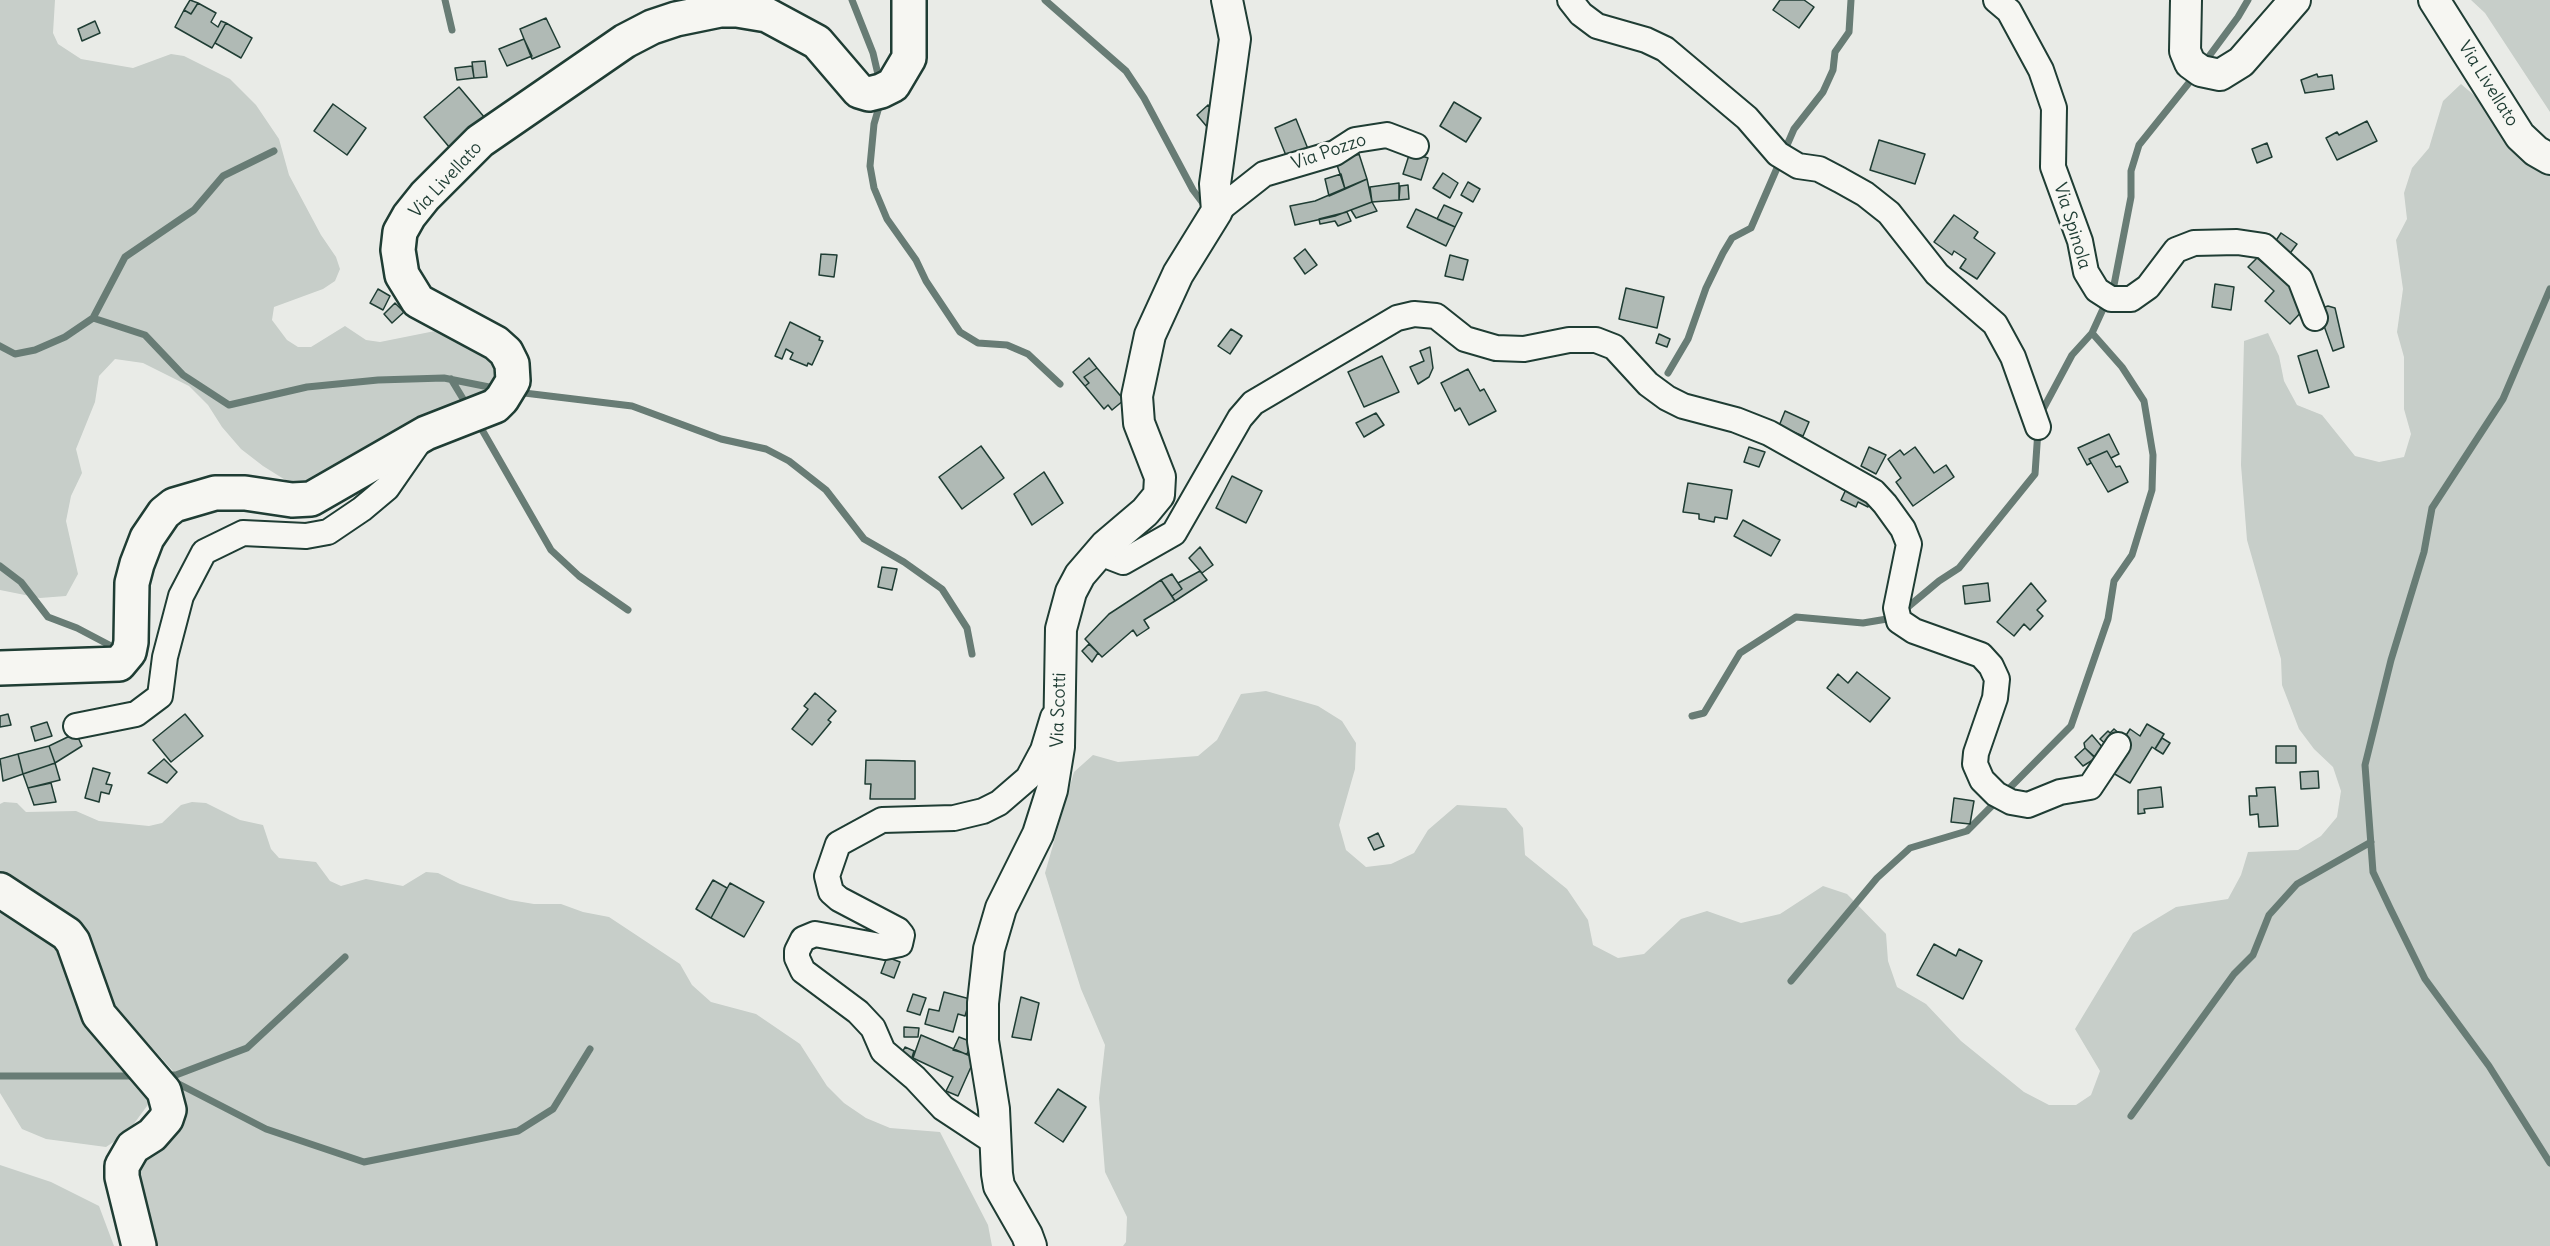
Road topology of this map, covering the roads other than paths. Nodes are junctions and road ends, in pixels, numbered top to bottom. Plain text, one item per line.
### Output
1 (776, 0) edge
2 (909, 0) edge
3 (1227, 0) edge
4 (1570, 0) edge
5 (1996, 0) edge
6 (2186, 0) edge
7 (2295, 0) edge
8 (2434, 0) edge
9 (817, 42) junction
10 (1416, 146) dead end
11 (2550, 159) edge
12 (1216, 211) junction
13 (2315, 318) dead end
14 (2038, 426) dead end
15 (426, 433) junction
16 (1105, 546) junction
17 (0, 668) edge
18 (1060, 695) junction
19 (76, 726) dead end
20 (2118, 745) dead end
21 (0, 890) edge
22 (996, 1143) junction
23 (139, 1246) edge
24 (1031, 1246) edge

1 - 9 street
2 - 9 main road, Via Livellato
3 - 12 street
4 - 14 street
5 - 13 street, Via Spinola
6 - 7 street
8 - 11 street, Via Livellato
9 - 15 main road, Via Livellato
10 - 12 street, Via Pozzo
12 - 16 street, Via Scotti
15 - 17 main road, Via Livellato
15 - 19 street
16 - 18 street, Via Scotti
16 - 20 street
18 - 22 street, Via Scotti
18 - 22 street
21 - 23 main road
22 - 24 street, Via Scotti

